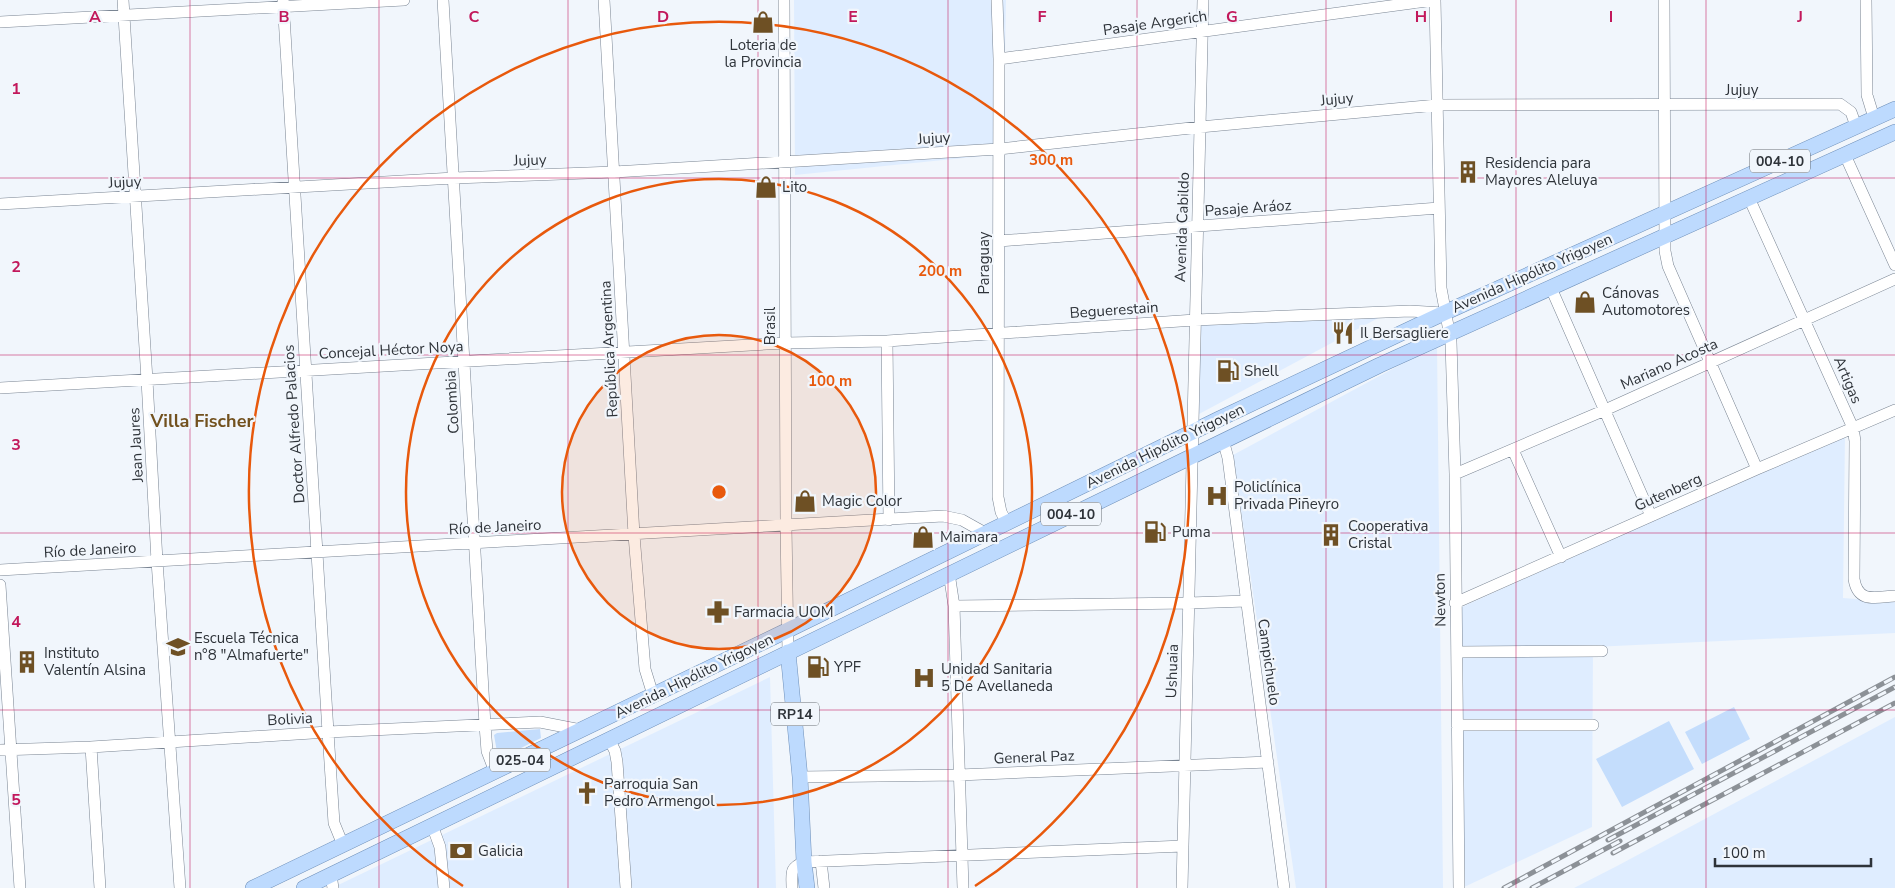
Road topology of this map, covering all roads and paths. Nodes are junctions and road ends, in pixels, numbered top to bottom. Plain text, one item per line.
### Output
1 (123, 0) edge
2 (404, 0) edge
3 (443, 0) edge
4 (604, 0) edge
5 (784, 0) edge
6 (997, 0) edge
7 (1203, 0) edge
8 (1435, 0) edge
9 (1664, 0) edge
10 (1866, 0) edge
11 (283, 3) edge
12 (124, 16) junction
13 (0, 22) edge
14 (1202, 32) junction
15 (999, 59) junction
16 (1437, 104) junction
17 (1664, 106) junction
18 (1895, 109) edge
19 (1874, 118) junction
20 (1856, 126) junction
21 (1200, 127) junction
22 (1895, 132) edge
23 (999, 149) junction
24 (1845, 155) junction
25 (784, 162) junction
26 (614, 172) junction
27 (454, 178) junction
28 (295, 188) junction
29 (135, 196) junction
30 (1750, 198) junction
31 (0, 204) edge
32 (1439, 208) junction
33 (1664, 214) junction
34 (1197, 226) junction
35 (1664, 236) junction
36 (999, 241) junction
37 (1895, 265) edge
38 (1895, 279) edge
39 (1551, 288) junction
40 (1444, 313) junction
41 (1805, 319) junction
42 (1194, 320) junction
43 (1000, 332) junction
44 (1449, 333) junction
45 (887, 341) junction
46 (785, 343) junction
47 (624, 353) junction
48 (464, 361) junction
49 (1711, 362) junction
50 (305, 370) junction
51 (147, 380) junction
52 (0, 388) edge
53 (1605, 410) junction
54 (1895, 410) edge
55 (1853, 428) junction
56 (1193, 432) junction
57 (1223, 440) junction
58 (1513, 450) junction
59 (1193, 455) junction
60 (1757, 469) junction
61 (1454, 474) junction
62 (1651, 516) junction
63 (889, 520) junction
64 (1007, 523) junction
65 (786, 526) junction
66 (987, 534) junction
67 (634, 535) junction
68 (475, 544) junction
69 (317, 552) junction
70 (1561, 557) junction
71 (157, 561) junction
72 (0, 570) edge
73 (949, 574) junction
74 (0, 585) edge
75 (1895, 596) edge
76 (1246, 601) junction
77 (1189, 603) junction
78 (1455, 603) junction
79 (954, 606) junction
80 (786, 631) junction
81 (1602, 651) dead end
82 (788, 652) junction
83 (1457, 652) junction
84 (653, 695) junction
85 (485, 725) junction
86 (1457, 725) junction
87 (1593, 725) dead end
88 (581, 730) junction
89 (328, 732) junction
90 (609, 739) junction
91 (170, 741) junction
92 (91, 747) junction
93 (5, 749) edge
94 (1268, 762) junction
95 (1185, 766) junction
96 (495, 772) junction
97 (959, 775) junction
98 (800, 777) junction
99 (432, 825) junction
100 (342, 845) junction
101 (1182, 846) junction
102 (961, 855) junction
103 (821, 861) junction
104 (804, 862) junction
105 (332, 881) edge
106 (20, 888) edge
107 (100, 888) edge
108 (180, 888) edge
109 (253, 888) edge
110 (304, 888) edge
111 (444, 888) edge
112 (626, 888) edge
113 (792, 888) edge
114 (807, 888) edge
115 (824, 888) edge
116 (963, 888) edge
117 (1182, 888) edge
118 (1284, 888) edge
119 (1459, 888) edge

1 - 12 street, Jean Jaures
2 - 11 street
3 - 27 street, Colombia
4 - 26 street, República Argentina
5 - 25 street, Brasil
6 - 15 street, Paraguay
7 - 14 street, Avenida Cabildo
8 - 14 street, Pasaje Argerich
8 - 16 street, Newton
9 - 17 street
10 - 19 street
11 - 12 street
11 - 28 street, Doctor Alfredo Palacios
12 - 13 street
12 - 29 street, Jean Jaures
14 - 15 street, Pasaje Argerich
14 - 21 street, Avenida Cabildo
15 - 23 street, Paraguay
16 - 17 street, Jujuy
16 - 21 street, Jujuy
16 - 32 street, Newton
17 - 20 street, Jujuy
17 - 33 street
18 - 19 main road, Avenida Hipólito Yrigoyen / 004-10
19 - 20 main road, Avenida Hipólito Yrigoyen / 004-10
20 - 33 main road, Avenida Hipólito Yrigoyen / 004-10
21 - 23 street, Jujuy
21 - 34 street, Avenida Cabildo
22 - 24 main road, Avenida Hipólito Yrigoyen / 004-10
23 - 25 street, Jujuy
23 - 36 street, Paraguay
24 - 30 main road, Avenida Hipólito Yrigoyen / 004-10
24 - 37 street
25 - 26 street, Jujuy
25 - 46 street, Brasil
26 - 27 street, Jujuy
26 - 47 street, República Argentina
27 - 28 street, Jujuy
27 - 48 street, Colombia
28 - 29 street, Jujuy
28 - 50 street, Doctor Alfredo Palacios
29 - 31 street, Jujuy
29 - 51 street, Jean Jaures
30 - 35 main road, Avenida Hipólito Yrigoyen / 004-10
30 - 41 street, Artigas
32 - 34 street, Pasaje Aráoz
32 - 40 street, Newton
33 - 35 street
33 - 40 main road, Avenida Hipólito Yrigoyen / 004-10
34 - 36 street, Pasaje Aráoz
34 - 42 street, Avenida Cabildo
35 - 39 main road, Avenida Hipólito Yrigoyen / 004-10
35 - 49 street
36 - 43 street, Paraguay
38 - 41 street, Mariano Acosta
39 - 44 main road, Avenida Hipólito Yrigoyen / 004-10
39 - 53 street
40 - 42 street, Beguerestain
40 - 44 street, Newton
40 - 56 main road, Avenida Hipólito Yrigoyen / 004-10
41 - 49 street, Mariano Acosta
41 - 55 street, Artigas
42 - 43 street, Beguerestain
42 - 56 street, Avenida Cabildo
43 - 45 street, Beguerestain
43 - 64 street, Paraguay
44 - 57 main road, Avenida Hipólito Yrigoyen / 004-10
44 - 61 street, Newton
45 - 46 street, Beguerestain
45 - 63 street
46 - 47 street, Concejal Héctor Noya
46 - 65 street, Brasil
47 - 48 street, Concejal Héctor Noya
47 - 67 street, República Argentina
48 - 50 street, Concejal Héctor Noya
48 - 68 street, Colombia
49 - 53 street, Mariano Acosta
49 - 60 street
50 - 51 street, Concejal Héctor Noya
50 - 69 street, Doctor Alfredo Palacios
51 - 52 street, Concejal Héctor Noya
51 - 71 street, Jean Jaures
53 - 58 street, Mariano Acosta
53 - 62 street
54 - 55 street, Gutenberg
55 - 60 street, Gutenberg
55 - 75 street, Artigas
56 - 59 street, Avenida Cabildo
56 - 64 main road, Avenida Hipólito Yrigoyen / 004-10
57 - 59 main road, Avenida Hipólito Yrigoyen / 004-10
57 - 76 street, Campichuelo
58 - 61 street, Mariano Acosta
58 - 70 street
59 - 73 main road, Avenida Hipólito Yrigoyen / 004-10
59 - 77 street, Ushuaia
60 - 62 street, Gutenberg
61 - 78 street, Newton
62 - 70 street, Gutenberg
63 - 65 street, Río de Janeiro
63 - 66 street, Río de Janeiro
64 - 66 main road, Avenida Hipólito Yrigoyen / 004-10
65 - 67 street, Río de Janeiro
65 - 80 street, Brasil
66 - 80 main road, Avenida Hipólito Yrigoyen / 004-10
67 - 68 street, Río de Janeiro
67 - 84 street, República Argentina
68 - 69 street, Río de Janeiro
68 - 85 street, Colombia
69 - 71 street, Río de Janeiro
69 - 89 street, Doctor Alfredo Palacios
70 - 78 street, Gutenberg
71 - 72 street, Río de Janeiro
71 - 91 street, Jean Jaures
73 - 79 street
73 - 82 main road, Avenida Hipólito Yrigoyen / 004-10
74 - 93 street
76 - 77 street
76 - 94 street, Campichuelo
77 - 79 street
77 - 95 street, Ushuaia
78 - 83 street, Newton
79 - 97 street
80 - 82 street, Brasil
80 - 84 main road, Avenida Hipólito Yrigoyen / 025-04
81 - 83 street
82 - 90 main road, Avenida Hipólito Yrigoyen / 025-04
82 - 98 main road, RP14
83 - 86 street, Newton
84 - 88 main road, Avenida Hipólito Yrigoyen / 025-04
85 - 88 street, Bolivia
85 - 89 street, Bolivia
85 - 96 street, Colombia
86 - 87 street
86 - 119 street, Newton
88 - 96 main road, Avenida Hipólito Yrigoyen / 025-04
89 - 91 street, Bolivia
89 - 100 street, Doctor Alfredo Palacios
90 - 99 main road, Avenida Hipólito Yrigoyen / 025-04
90 - 112 street
91 - 92 street, Bolivia
91 - 108 street, Jean Jaures
92 - 93 street, Bolivia
92 - 107 street
93 - 106 street
94 - 95 street, General Paz
94 - 118 street, Campichuelo
95 - 97 street, General Paz
95 - 101 street, Ushuaia
96 - 100 main road, Avenida Hipólito Yrigoyen / 025-04
97 - 98 street, General Paz
97 - 102 street
98 - 104 main road, RP14
99 - 105 main road, Avenida Hipólito Yrigoyen / 025-04
99 - 111 street
100 - 109 main road, Avenida Hipólito Yrigoyen / 025-04
101 - 102 street
101 - 117 street, Ushuaia
102 - 103 street
102 - 116 street
103 - 104 street
103 - 115 street
104 - 113 street
104 - 114 main road, RP14
105 - 110 main road, Avenida Hipólito Yrigoyen / 025-04

